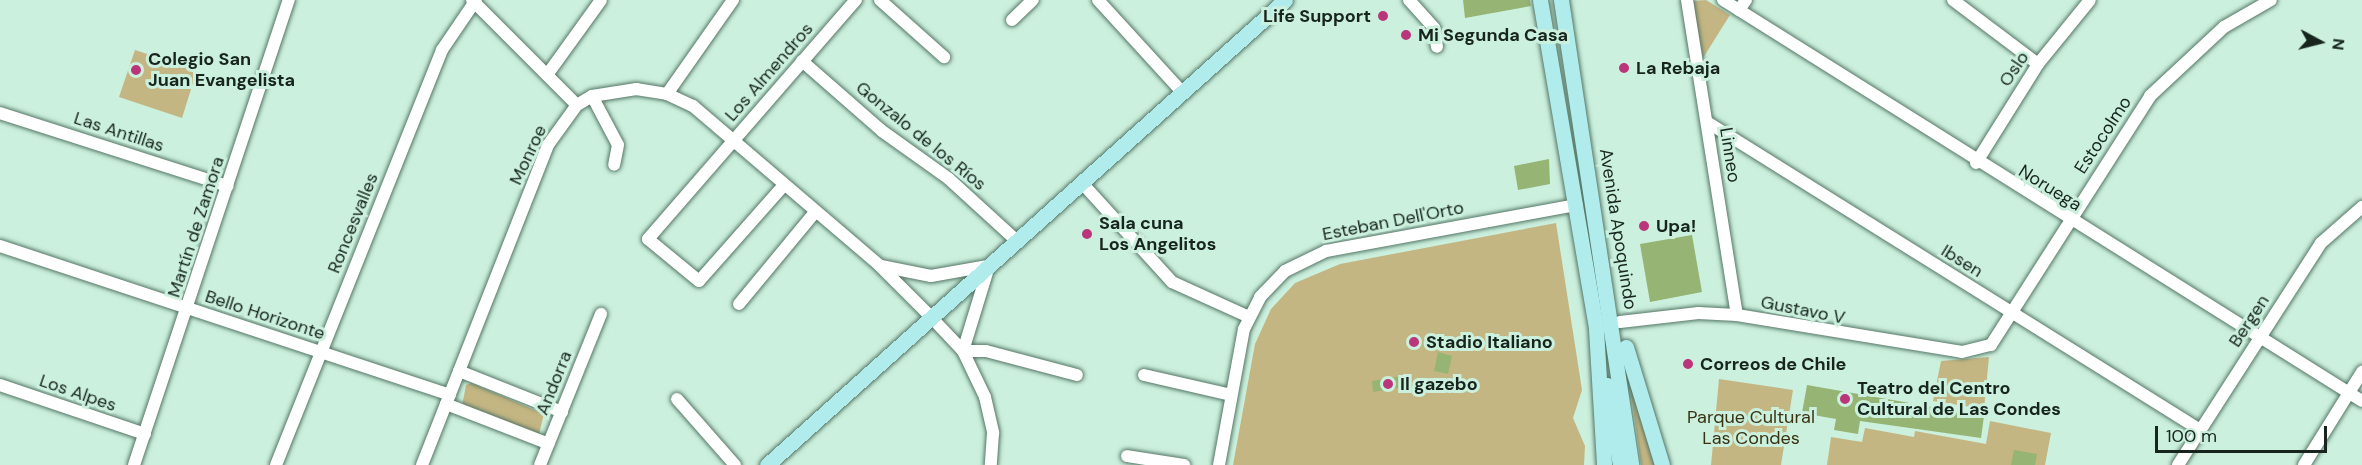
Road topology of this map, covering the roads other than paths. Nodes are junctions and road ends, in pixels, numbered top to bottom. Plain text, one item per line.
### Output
1 (289, 0) edge
2 (601, 0) edge
3 (733, 0) edge
4 (880, 0) edge
5 (1033, 0) edge
6 (1098, 0) edge
7 (1285, 0) edge
8 (1410, 0) edge
9 (1540, 0) edge
10 (1561, 0) edge
11 (1687, 0) edge
12 (1723, 0) edge
13 (1953, 0) edge
14 (2090, 0) edge
15 (2271, 0) edge
16 (474, 1) edge
17 (852, 1) edge
18 (1743, 5) edge
19 (1012, 20) dead end
20 (1437, 47) dead end
21 (944, 57) dead end
22 (802, 61) junction
23 (2038, 64) junction
24 (547, 75) junction
25 (1182, 92) junction
26 (667, 94) junction
27 (592, 96) junction
28 (577, 105) junction
29 (0, 113) edge
30 (1707, 122) junction
31 (733, 140) junction
32 (1976, 163) junction
33 (614, 165) dead end
34 (1082, 183) junction
35 (784, 185) junction
36 (228, 186) junction
37 (1577, 205) junction
38 (2362, 207) edge
39 (815, 212) junction
40 (2069, 221) junction
41 (1017, 241) junction
42 (0, 246) edge
43 (879, 265) junction
44 (989, 266) junction
45 (1607, 283) junction
46 (739, 304) dead end
47 (188, 309) junction
48 (2010, 312) junction
49 (601, 314) dead end
50 (1737, 315) junction
51 (932, 317) junction
52 (1249, 317) junction
53 (1620, 322) junction
54 (1596, 329) junction
55 (2260, 336) junction
56 (1979, 350) joint
57 (963, 351) junction
58 (321, 352) junction
59 (459, 371) junction
60 (2362, 372) edge
61 (1077, 375) dead end
62 (1144, 375) dead end
63 (0, 386) edge
64 (2349, 392) junction
65 (1230, 395) junction
66 (677, 399) dead end
67 (448, 400) junction
68 (2362, 401) edge
69 (562, 412) junction
70 (2200, 430) junction
71 (145, 435) junction
72 (549, 444) junction
73 (1127, 456) dead end
74 (134, 465) edge
75 (276, 465) edge
76 (422, 465) edge
77 (540, 465) edge
78 (735, 465) edge
79 (766, 465) edge
80 (991, 465) edge
81 (1184, 465) edge
82 (1219, 465) edge
83 (1604, 465) edge
84 (1620, 465) edge
85 (1631, 465) edge
86 (1662, 465) edge
87 (2178, 465) edge
88 (2304, 465) edge

1 - 36 street, Martín de Zamora
2 - 24 street
3 - 26 street
4 - 21 street
5 - 19 street
6 - 25 street
7 - 25 main road
8 - 20 street
9 - 37 main road, Avenida Apoquindo
10 - 45 main road, Avenida Apoquindo
11 - 30 street, Linneo
12 - 18 street, Noruega
13 - 23 street
14 - 23 street, Oslo
15 - 40 street, Estocolmo
16 - 24 street
16 - 58 street, Roncesvalles
17 - 22 street, Los Almendros
18 - 32 street, Noruega
22 - 31 street, Los Almendros
22 - 41 street, Gonzalo de los Ríos
23 - 32 street, Oslo
24 - 28 street
25 - 34 main road
26 - 27 street, Monroe
26 - 31 street, Monroe
27 - 28 street, Monroe
27 - 33 street
28 - 59 street, Monroe
29 - 36 street, Las Antillas
30 - 48 street, Ibsen
30 - 50 street, Linneo
31 - 35 street, Monroe
31 - 35 street, Los Almendros
32 - 40 street, Noruega
34 - 41 main road
34 - 52 street
35 - 39 street, Monroe
36 - 47 street, Martín de Zamora
37 - 52 street, Esteban Dell'Orto
37 - 54 main road, Avenida Apoquindo
38 - 55 street, Bergen
39 - 43 street, Monroe
39 - 46 street
40 - 48 street, Estocolmo
40 - 55 street, Noruega
41 - 44 main road
42 - 47 street, Bello Horizonte
43 - 44 street, Monroe
43 - 51 street, Monroe
44 - 51 main road
44 - 57 street
45 - 53 main road
45 - 85 main road, Avenida Apoquindo
47 - 58 street, Bello Horizonte
47 - 71 street, Martín de Zamora
48 - 56 street, Estocolmo
48 - 70 street, Ibsen
49 - 69 street, Andorra
50 - 53 street, Gustavo V
50 - 56 street, Gustavo V
51 - 57 street, Monroe
51 - 79 main road
52 - 65 street, Esteban Dell'Orto
53 - 86 main road
54 - 83 main road, Avenida Apoquindo
54 - 84 main road
55 - 64 street, Noruega
55 - 70 street, Bergen
57 - 61 street
57 - 80 street, Monroe
58 - 67 street, Bello Horizonte
58 - 75 street, Roncesvalles
59 - 67 street, Monroe
59 - 69 street
60 - 64 street
62 - 65 street
63 - 71 street, Los Alpes
64 - 68 street, Noruega
64 - 88 street
65 - 82 street, Esteban Dell'Orto
66 - 78 street
67 - 72 street, Bello Horizonte
67 - 76 street, Monroe
69 - 72 street, Andorra
70 - 87 street, Bergen
71 - 74 street, Martín de Zamora
72 - 77 street, Andorra
73 - 81 street

